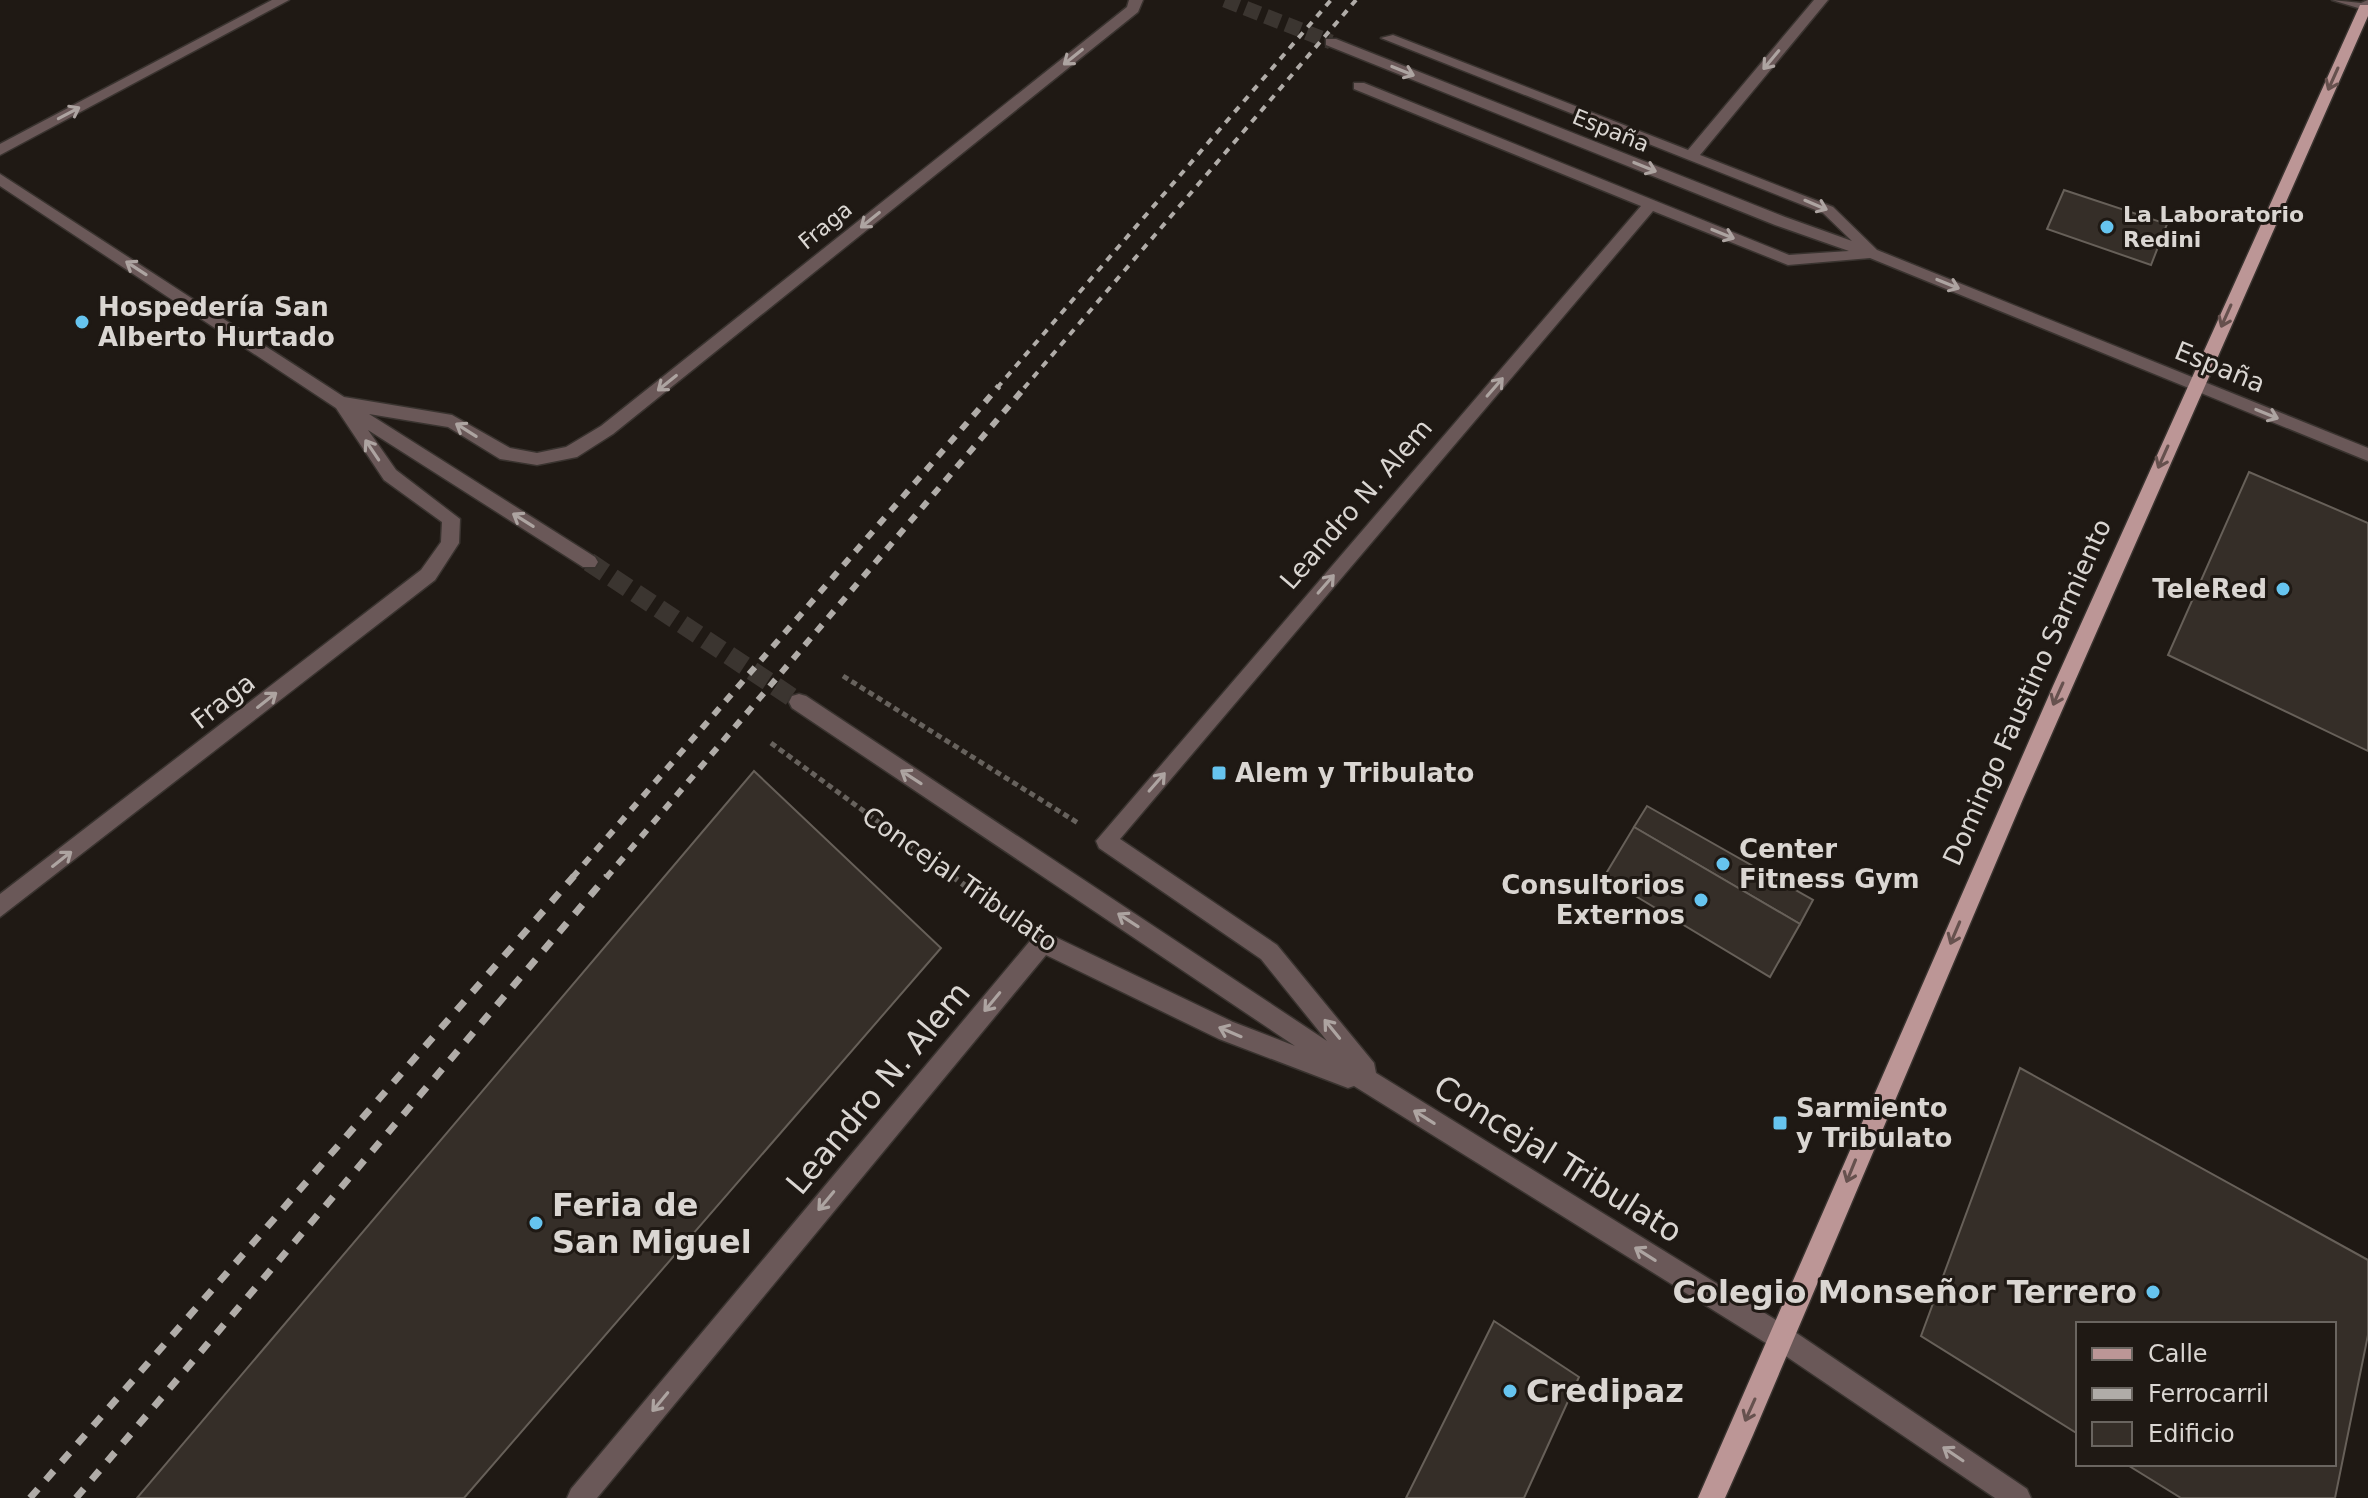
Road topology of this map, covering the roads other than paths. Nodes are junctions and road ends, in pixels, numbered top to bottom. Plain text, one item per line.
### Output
1 (282, 0) edge
2 (1821, 0) edge
3 (2339, 0) edge
4 (1135, 4) edge
5 (2367, 6) edge
6 (1388, 38) dead end
7 (1331, 42) tunnel mouth
8 (1359, 86) dead end
9 (0, 150) edge
10 (1692, 155) junction
11 (0, 179) edge
12 (1650, 205) junction
13 (1876, 255) junction
14 (2195, 385) junction
15 (341, 403) junction
16 (2368, 455) edge
17 (589, 562) tunnel mouth
18 (799, 702) tunnel mouth
19 (1106, 841) joint
20 (0, 907) edge
21 (1043, 942) joint
22 (1381, 1090) junction
23 (1783, 1339) junction
24 (580, 1498) edge
25 (1711, 1498) edge
26 (2018, 1498) edge

9 -> 1 street
2 -> 10 street
3 - 5 street
4 -> 15 street, Fraga
5 -> 14 main road, Domingo Faustino Sarmiento
6 - 10 street, España
7 -> 13 street, España
8 - 12 street, España
10 -> 13 street, España
15 -> 11 street
12 -> 13 street, España
19 -> 12 street, Leandro N. Alem
13 -> 14 street, España
14 -> 16 street, España
14 -> 23 main road, Domingo Faustino Sarmiento
17 -> 15 street
20 -> 15 street, Fraga
22 -> 18 street, Concejal Tribulato
22 -> 19 street, Concejal Tribulato
22 -> 21 street, Concejal Tribulato
21 -> 24 street, Leandro N. Alem
23 -> 22 street, Concejal Tribulato
23 -> 25 main road, Domingo Faustino Sarmiento
26 -> 23 street, Concejal Tribulato

